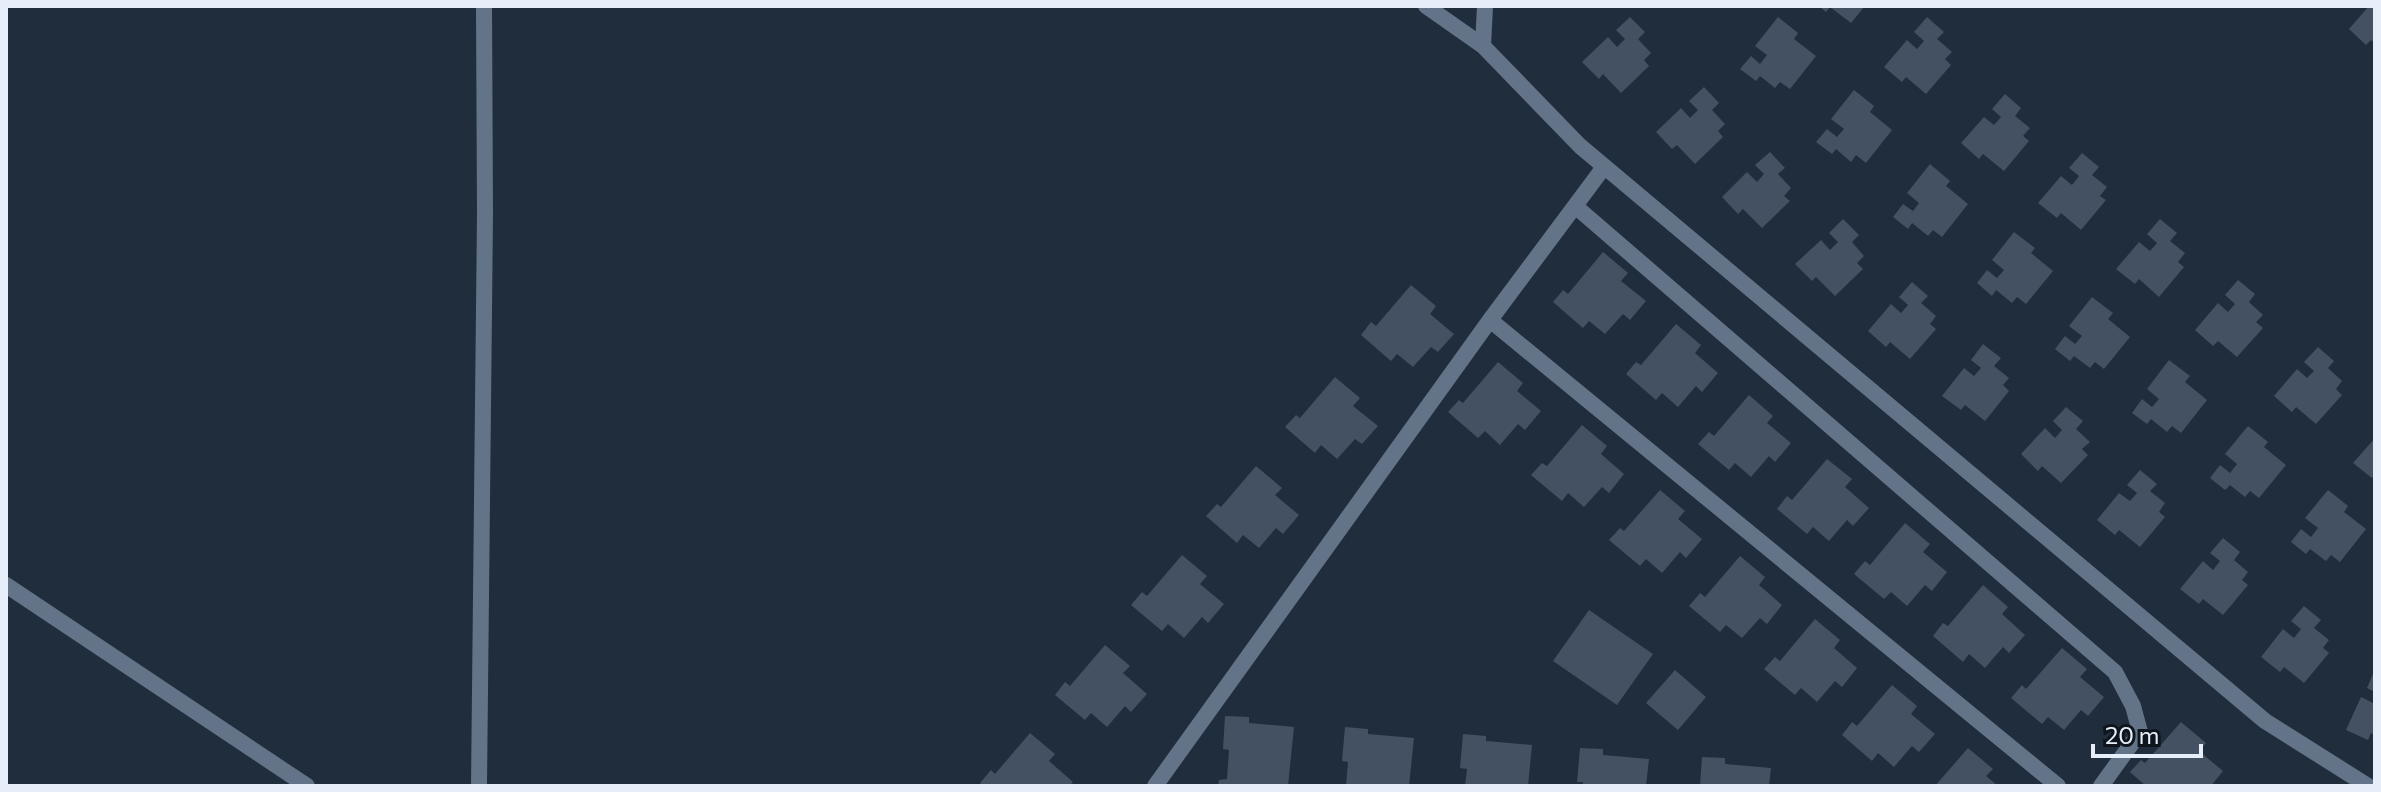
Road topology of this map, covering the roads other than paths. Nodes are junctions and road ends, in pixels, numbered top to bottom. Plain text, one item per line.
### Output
1 (484, 6) edge
2 (1426, 6) edge
3 (1485, 6) edge
4 (1483, 46) junction
5 (1604, 167) junction
6 (1575, 206) junction
7 (1490, 320) junction
8 (6, 585) edge
9 (307, 786) edge
10 (479, 786) edge
11 (1155, 786) edge
12 (2058, 786) edge
13 (2101, 786) edge
14 (2368, 786) edge

1 - 10 street
2 - 4 street
3 - 4 street
4 - 5 street
5 - 6 street
5 - 14 street
6 - 7 street
6 - 13 street
7 - 11 street
7 - 12 street
8 - 9 street

